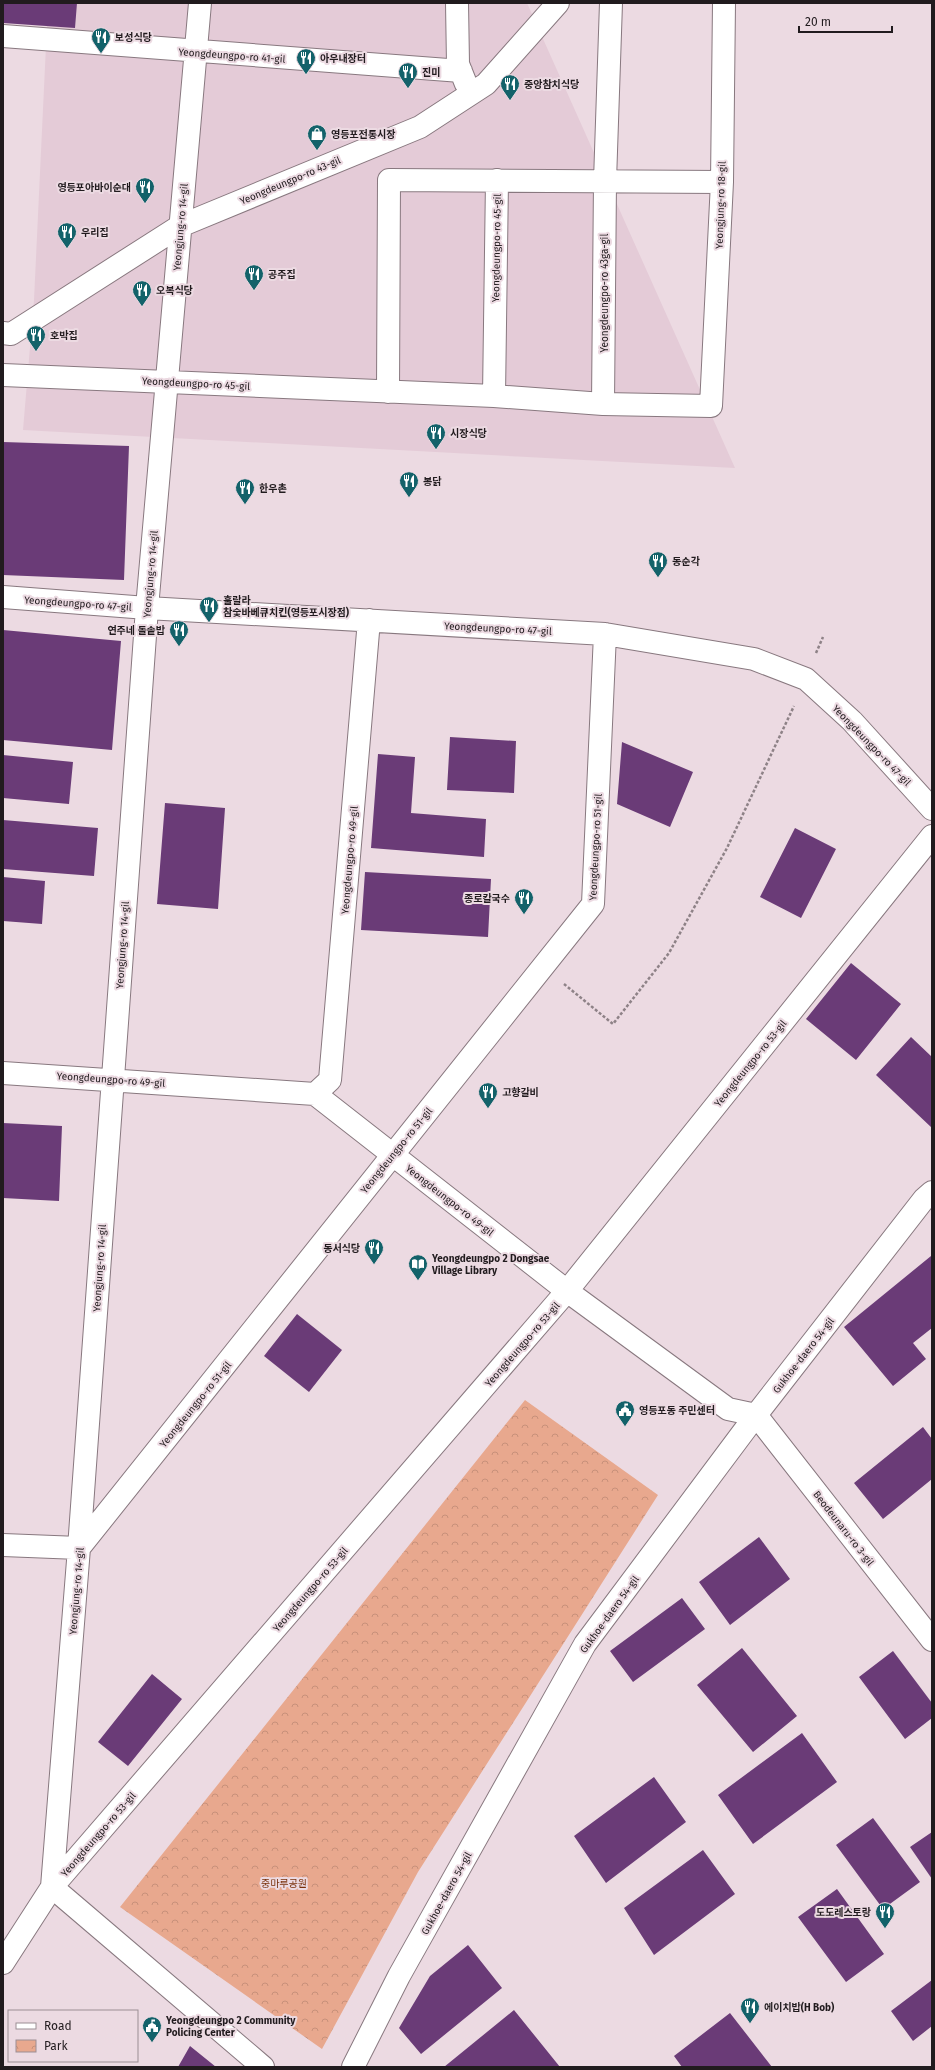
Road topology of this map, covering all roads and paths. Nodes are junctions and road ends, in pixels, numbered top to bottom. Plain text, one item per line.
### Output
1 (200, 3) edge
2 (457, 3) edge
3 (558, 3) edge
4 (611, 3) edge
5 (724, 3) edge
6 (3, 36) edge
7 (196, 52) junction
8 (461, 71) junction
9 (470, 93) junction
10 (497, 180) junction
11 (605, 181) junction
12 (722, 182) junction
13 (180, 226) junction
14 (3, 333) edge
15 (3, 374) edge
16 (167, 382) junction
17 (388, 392) junction
18 (494, 396) junction
19 (603, 404) junction
20 (711, 406) joint
21 (3, 597) edge
22 (147, 608) junction
23 (369, 620) junction
24 (605, 634) junction
25 (823, 637) dead end
26 (806, 679) junction
27 (932, 809) edge
28 (932, 836) edge
29 (542, 967) junction
30 (3, 1073) edge
31 (113, 1079) junction
32 (315, 1094) junction
33 (392, 1155) junction
34 (929, 1200) edge
35 (568, 1291) junction
36 (756, 1415) junction
37 (3, 1545) edge
38 (80, 1548) junction
39 (932, 1640) edge
40 (52, 1887) junction
41 (3, 1963) edge
42 (264, 2067) edge
43 (353, 2067) edge

1 - 7 street, Yeongjung-ro 14-gil
2 - 8 street
3 - 9 street, Yeongdeungpo-ro 43-gil
4 - 11 street, Yeongdeungpo-ro 43ga-gil
5 - 12 street, Yeongjung-ro 18-gil
6 - 7 street, Yeongdeungpo-ro 41-gil
7 - 8 street, Yeongdeungpo-ro 41-gil
7 - 13 street, Yeongjung-ro 14-gil
8 - 9 street
9 - 13 street, Yeongdeungpo-ro 43-gil
10 - 11 street
10 - 17 street, Yeongdeungpo-ro 45-gil
10 - 18 street, Yeongdeungpo-ro 45-gil
11 - 12 street
11 - 19 street, Yeongdeungpo-ro 43ga-gil
12 - 20 street, Yeongjung-ro 18-gil
13 - 14 street, Yeongdeungpo-ro 43-gil
13 - 16 street, Yeongjung-ro 14-gil
15 - 16 street, Yeongdeungpo-ro 45-gil
16 - 17 street, Yeongdeungpo-ro 45-gil
16 - 22 street, Yeongjung-ro 14-gil
17 - 18 street, Yeongdeungpo-ro 45-gil
18 - 19 street, Yeongdeungpo-ro 45-gil
19 - 20 street, Yeongdeungpo-ro 45-gil
21 - 22 street, Yeongdeungpo-ro 47-gil
22 - 23 street, Yeongdeungpo-ro 47-gil
22 - 31 street, Yeongjung-ro 14-gil
23 - 24 street, Yeongdeungpo-ro 47-gil
23 - 32 street, Yeongdeungpo-ro 49-gil
24 - 26 street, Yeongdeungpo-ro 47-gil
24 - 29 street, Yeongdeungpo-ro 51-gil
25 - 26 path
26 - 27 street, Yeongdeungpo-ro 47-gil
26 - 29 path
28 - 35 street, Yeongdeungpo-ro 53-gil
29 - 33 street, Yeongdeungpo-ro 51-gil
30 - 31 street, Yeongdeungpo-ro 49-gil
31 - 32 street, Yeongdeungpo-ro 49-gil
31 - 38 street, Yeongjung-ro 14-gil
32 - 33 street, Yeongdeungpo-ro 49-gil
33 - 35 street, Yeongdeungpo-ro 49-gil
33 - 38 street, Yeongdeungpo-ro 51-gil
34 - 36 street, Gukhoe-daero 54-gil
35 - 36 street
35 - 40 street, Yeongdeungpo-ro 53-gil
36 - 39 street, Beodeunaru-ro 3-gil
36 - 43 street, Gukhoe-daero 54-gil
37 - 38 street
38 - 40 street, Yeongjung-ro 14-gil
40 - 41 street, Yeongdeungpo-ro 53-gil
40 - 42 street

